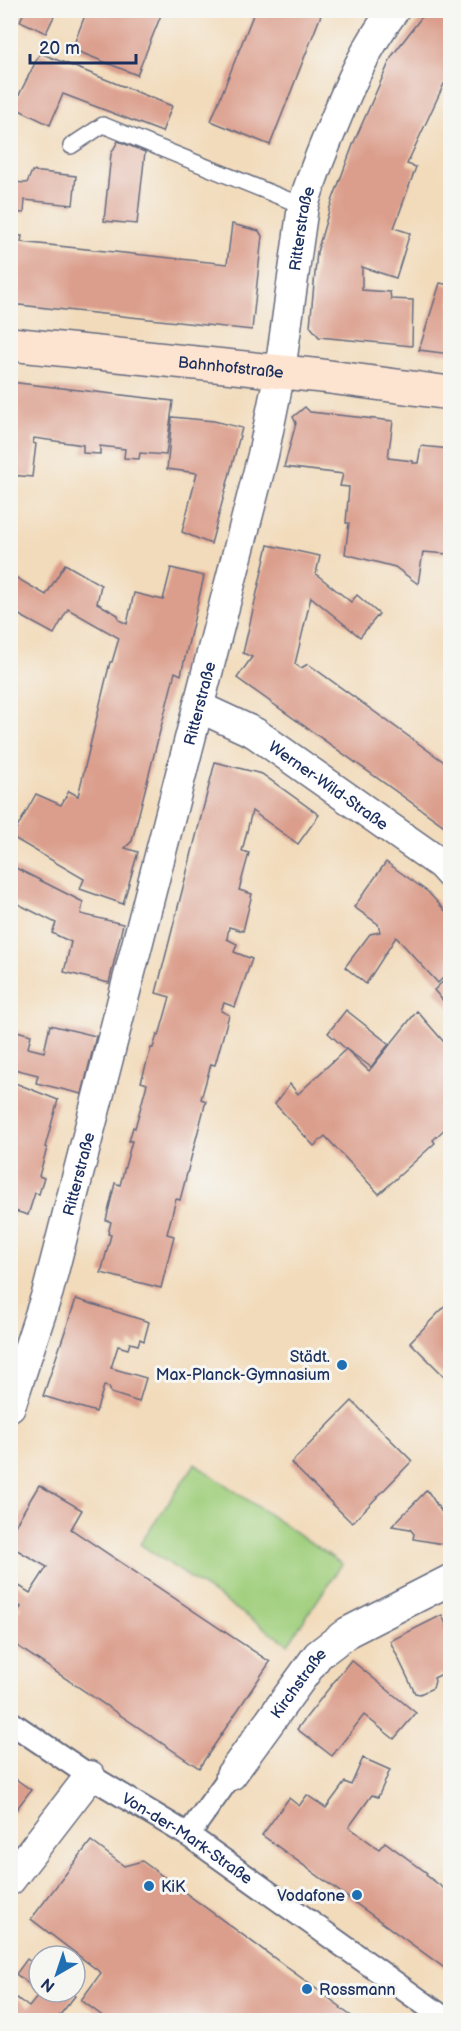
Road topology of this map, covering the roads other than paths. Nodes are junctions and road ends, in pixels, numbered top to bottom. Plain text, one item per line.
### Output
1 (394, 10) edge
2 (71, 146) dead end
3 (303, 206) junction
4 (10, 344) edge
5 (280, 371) junction
6 (450, 393) edge
7 (199, 707) junction
8 (450, 874) edge
9 (10, 1406) edge
10 (450, 1580) edge
11 (10, 1722) edge
12 (231, 1775) joint
13 (90, 1776) junction
14 (188, 1835) junction
15 (10, 1880) edge
16 (447, 2020) edge

1 - 3 street, Ritterstraße
2 - 3 lane
3 - 5 street, Ritterstraße
4 - 5 main road, Bahnhofstraße
5 - 6 main road, Bahnhofstraße
5 - 7 street, Ritterstraße
7 - 8 street, Werner-Wild-Straße
7 - 9 street, Ritterstraße
10 - 12 street, Kirchstraße
11 - 13 street, Von-der-Mark-Straße
12 - 14 street, Kirchstraße
13 - 14 street, Von-der-Mark-Straße
13 - 15 street
14 - 16 street, Von-der-Mark-Straße

